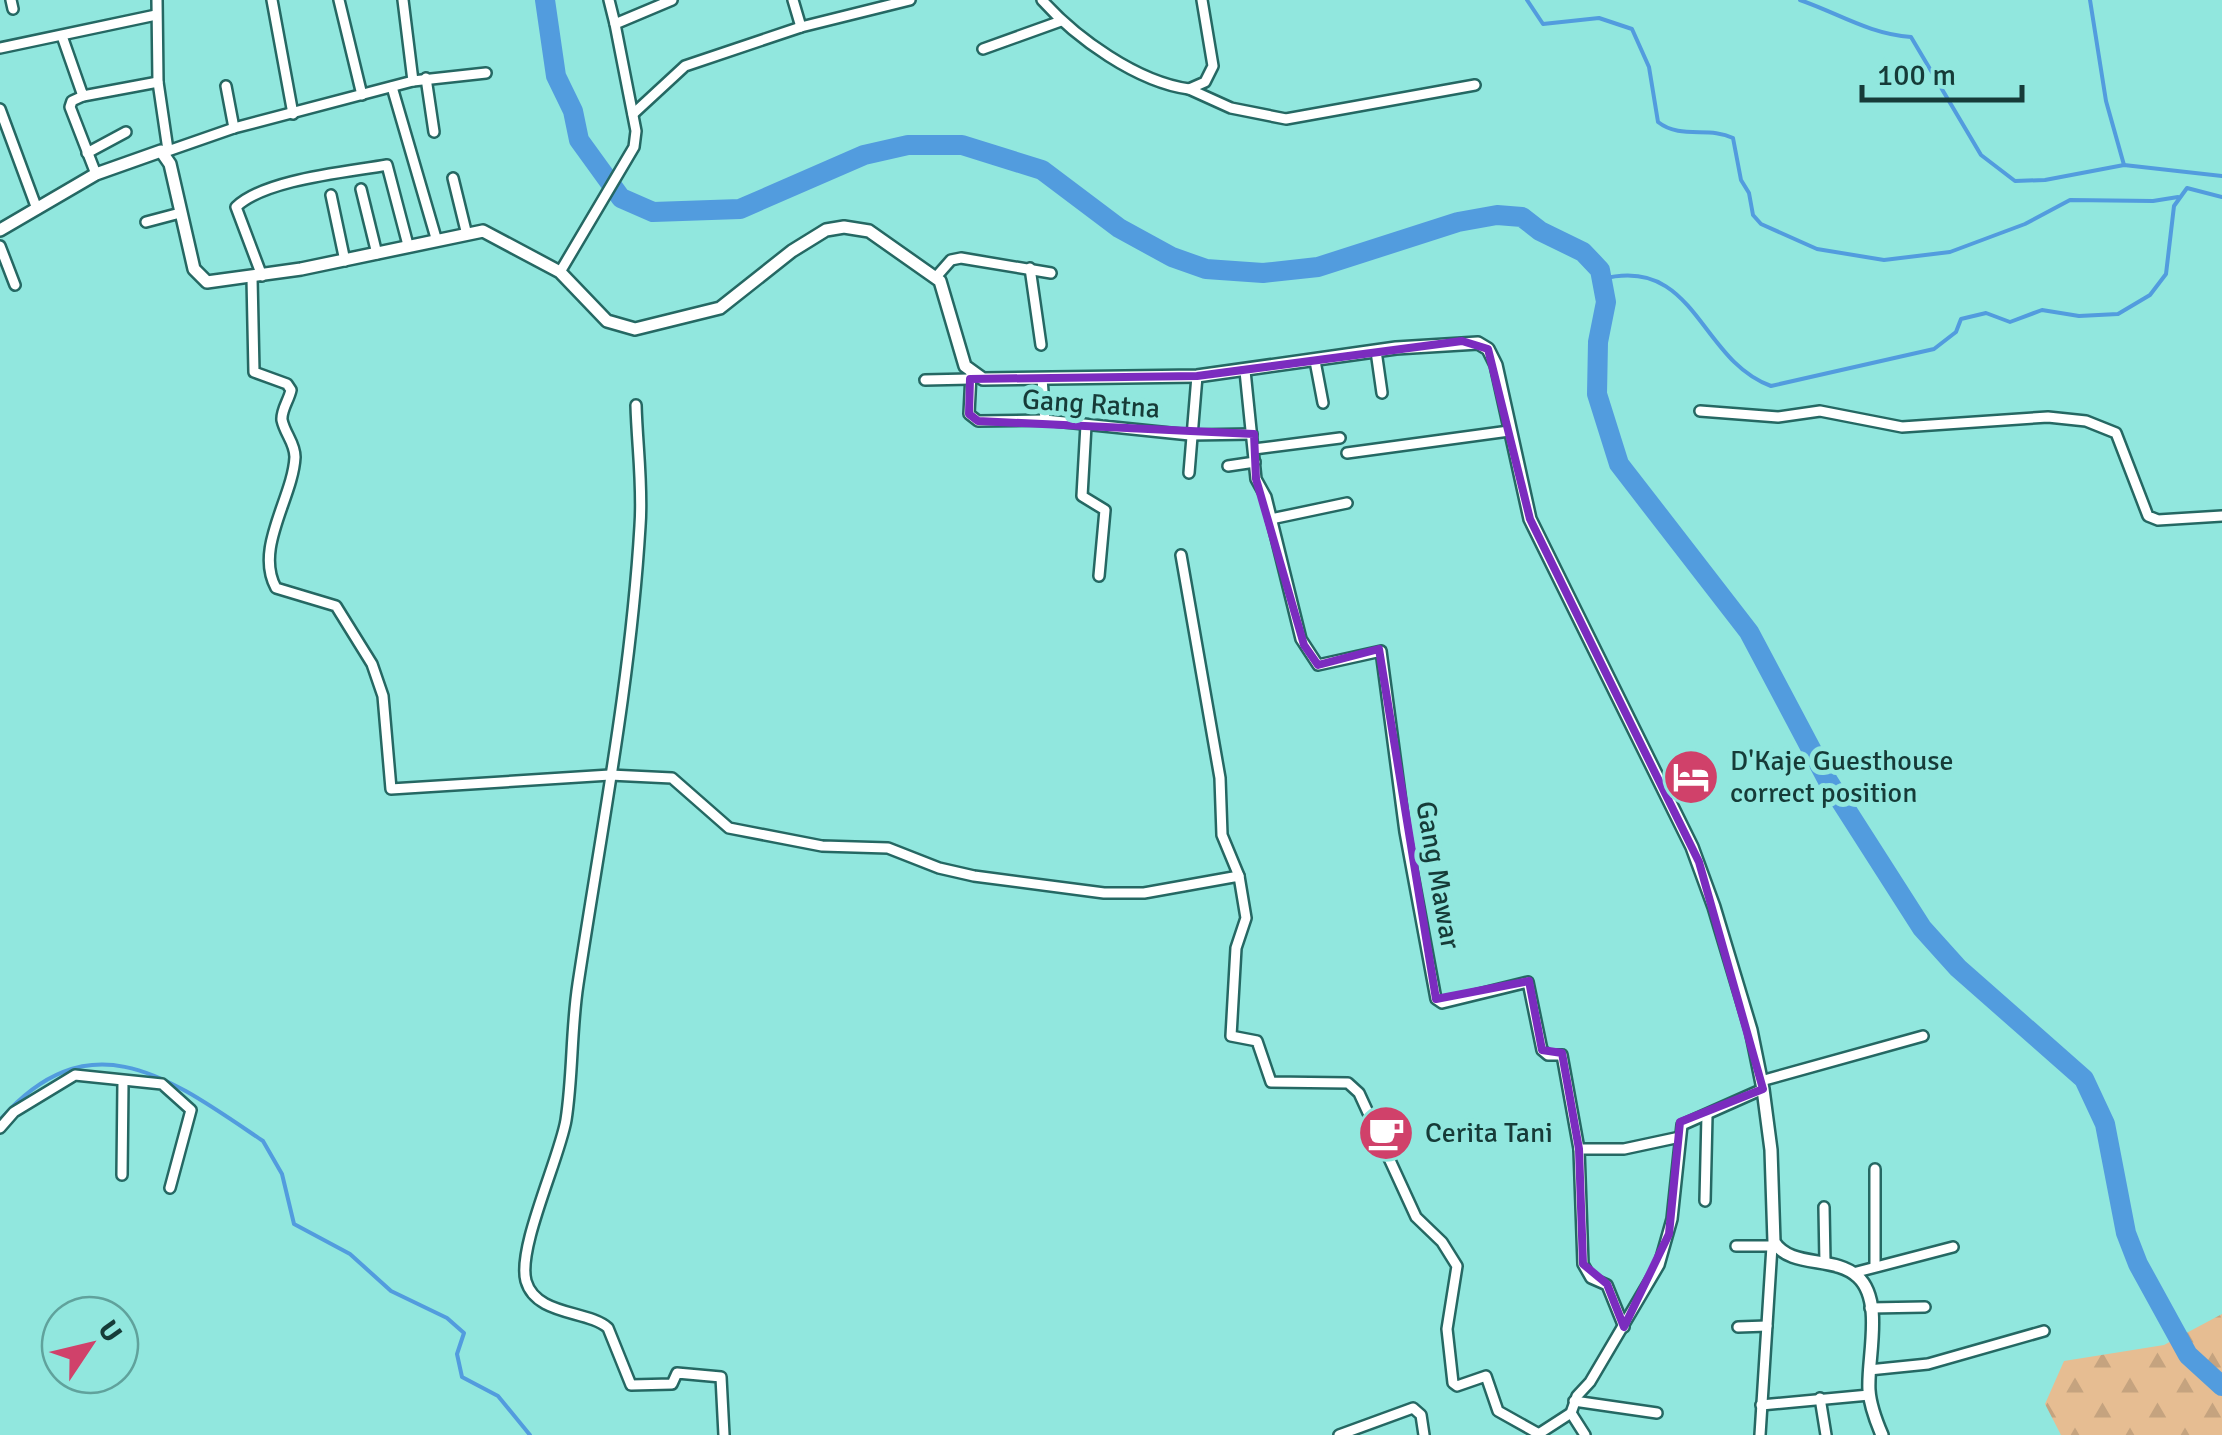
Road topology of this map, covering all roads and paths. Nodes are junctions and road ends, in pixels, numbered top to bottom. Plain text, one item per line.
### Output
1 (158, 0) edge
2 (272, 0) edge
3 (339, 0) edge
4 (403, 0) edge
5 (609, 0) edge
6 (672, 0) edge
7 (793, 0) edge
8 (910, 0) edge
9 (1042, 0) edge
10 (1202, 0) edge
11 (156, 15) junction
12 (1061, 21) junction
13 (616, 24) junction
14 (802, 27) junction
15 (62, 36) junction
16 (0, 48) edge
17 (982, 49) dead end
18 (486, 73) dead end
19 (426, 78) junction
20 (158, 82) junction
21 (413, 82) junction
22 (1474, 85) dead end
23 (226, 86) dead end
24 (392, 88) junction
25 (1189, 89) junction
26 (362, 94) junction
27 (83, 96) junction
28 (0, 109) edge
29 (292, 114) junction
30 (634, 114) junction
31 (3, 126) edge
32 (234, 128) junction
33 (126, 132) dead end
34 (434, 132) dead end
35 (166, 151) junction
36 (86, 153) junction
37 (96, 174) junction
38 (453, 178) dead end
39 (361, 189) dead end
40 (331, 195) dead end
41 (37, 209) junction
42 (180, 213) junction
43 (146, 222) dead end
44 (0, 230) edge
45 (466, 231) junction
46 (436, 238) junction
47 (408, 245) junction
48 (0, 246) edge
49 (377, 254) junction
50 (344, 261) junction
51 (1030, 268) junction
52 (560, 272) junction
53 (1051, 273) dead end
54 (257, 277) junction
55 (936, 277) junction
56 (15, 285) dead end
57 (1041, 344) dead end
58 (1376, 351) junction
59 (1316, 362) junction
60 (1245, 371) junction
61 (970, 376) junction
62 (1198, 376) junction
63 (1042, 378) junction
64 (925, 380) dead end
65 (1382, 393) dead end
66 (1323, 403) dead end
67 (636, 404) dead end
68 (1700, 411) dead end
69 (1045, 420) junction
70 (1086, 425) junction
71 (1509, 431) junction
72 (1252, 434) junction
73 (1190, 435) junction
74 (1340, 438) dead end
75 (1254, 449) junction
76 (1347, 453) dead end
77 (1254, 462) junction
78 (1228, 466) dead end
79 (1189, 473) dead end
80 (1347, 503) dead end
81 (2222, 516) edge
82 (1271, 519) junction
83 (1180, 555) dead end
84 (1099, 576) dead end
85 (610, 775) junction
86 (1239, 876) junction
87 (1923, 1036) dead end
88 (122, 1082) junction
89 (1762, 1085) junction
90 (1707, 1115) junction
91 (0, 1128) edge
92 (1680, 1137) junction
93 (1580, 1148) junction
94 (1874, 1169) dead end
95 (122, 1175) dead end
96 (170, 1188) dead end
97 (1705, 1201) dead end
98 (1824, 1207) dead end
99 (1736, 1246) dead end
100 (1774, 1246) junction
101 (1953, 1248) dead end
102 (1826, 1264) junction
103 (1876, 1265) junction
104 (1853, 1273) junction
105 (1925, 1307) dead end
106 (1870, 1308) junction
107 (1767, 1326) junction
108 (1624, 1327) junction
109 (1738, 1327) dead end
110 (2044, 1332) dead end
111 (1869, 1370) junction
112 (1869, 1395) junction
113 (1820, 1398) junction
114 (1574, 1401) junction
115 (1761, 1405) junction
116 (1571, 1413) junction
117 (1657, 1414) dead end
118 (1538, 1434) edge
119 (724, 1435) edge
120 (1339, 1435) edge
121 (1424, 1435) edge
122 (1585, 1435) edge
123 (1760, 1435) edge
124 (1826, 1435) edge
125 (1882, 1435) edge

1 - 11 street
2 - 29 street
3 - 26 street
4 - 21 street
5 - 13 street
6 - 13 street
7 - 14 street
8 - 14 street
9 - 12 street
10 - 25 street
11 - 15 street
11 - 20 street
12 - 17 street
12 - 25 street
13 - 30 street
14 - 30 street
15 - 16 street
15 - 27 street
18 - 19 street
19 - 21 street
19 - 34 street
20 - 27 street
20 - 35 street
21 - 24 street
22 - 25 street
23 - 32 street
24 - 26 street
24 - 46 street
26 - 29 street
27 - 36 street
28 - 31 street
29 - 32 street
30 - 52 street
31 - 41 street
32 - 35 street
33 - 36 street
35 - 37 street
35 - 42 street
36 - 37 street
37 - 41 street
38 - 45 street
39 - 49 street
40 - 50 street
41 - 44 street
42 - 43 street
42 - 54 street
45 - 46 street
45 - 52 street
46 - 47 street
47 - 49 street
47 - 54 street
48 - 56 street
49 - 50 street
50 - 54 street
51 - 53 street
51 - 55 street
51 - 57 street
52 - 55 street
54 - 85 street
55 - 61 street
58 - 59 street
58 - 65 street
58 - 71 street
59 - 60 street
59 - 66 street
60 - 62 street
60 - 72 street, Gang Mawar
61 - 63 street
61 - 64 street
61 - 69 street, Gang Ratna
62 - 63 street
62 - 73 street
63 - 69 street
67 - 85 street
68 - 81 street
69 - 70 street, Gang Ratna
70 - 73 street, Gang Ratna
70 - 84 street
71 - 76 street
71 - 89 street
72 - 73 street, Gang Ratna
72 - 75 street, Gang Mawar
73 - 79 street
74 - 75 street
75 - 77 street, Gang Mawar
77 - 78 street
77 - 82 street, Gang Mawar
80 - 82 street
82 - 93 street, Gang Mawar
83 - 86 street
85 - 86 street
85 - 119 street
86 - 118 street
87 - 89 street
88 - 91 street
88 - 95 street
88 - 96 street
89 - 90 street
89 - 100 street
90 - 92 street
90 - 97 street
92 - 93 street
92 - 108 street
93 - 108 street, Gang Mawar
94 - 103 street
98 - 102 street
99 - 100 street
100 - 102 street
100 - 107 street
101 - 103 street
102 - 104 street
103 - 104 street
104 - 106 street
105 - 106 street
106 - 111 street
107 - 109 street
107 - 115 street
108 - 114 street
110 - 111 street
111 - 112 street
112 - 113 street
112 - 125 street
113 - 115 street
113 - 124 street
114 - 116 street
114 - 117 street
115 - 123 street
116 - 118 street
116 - 122 street
120 - 121 street

